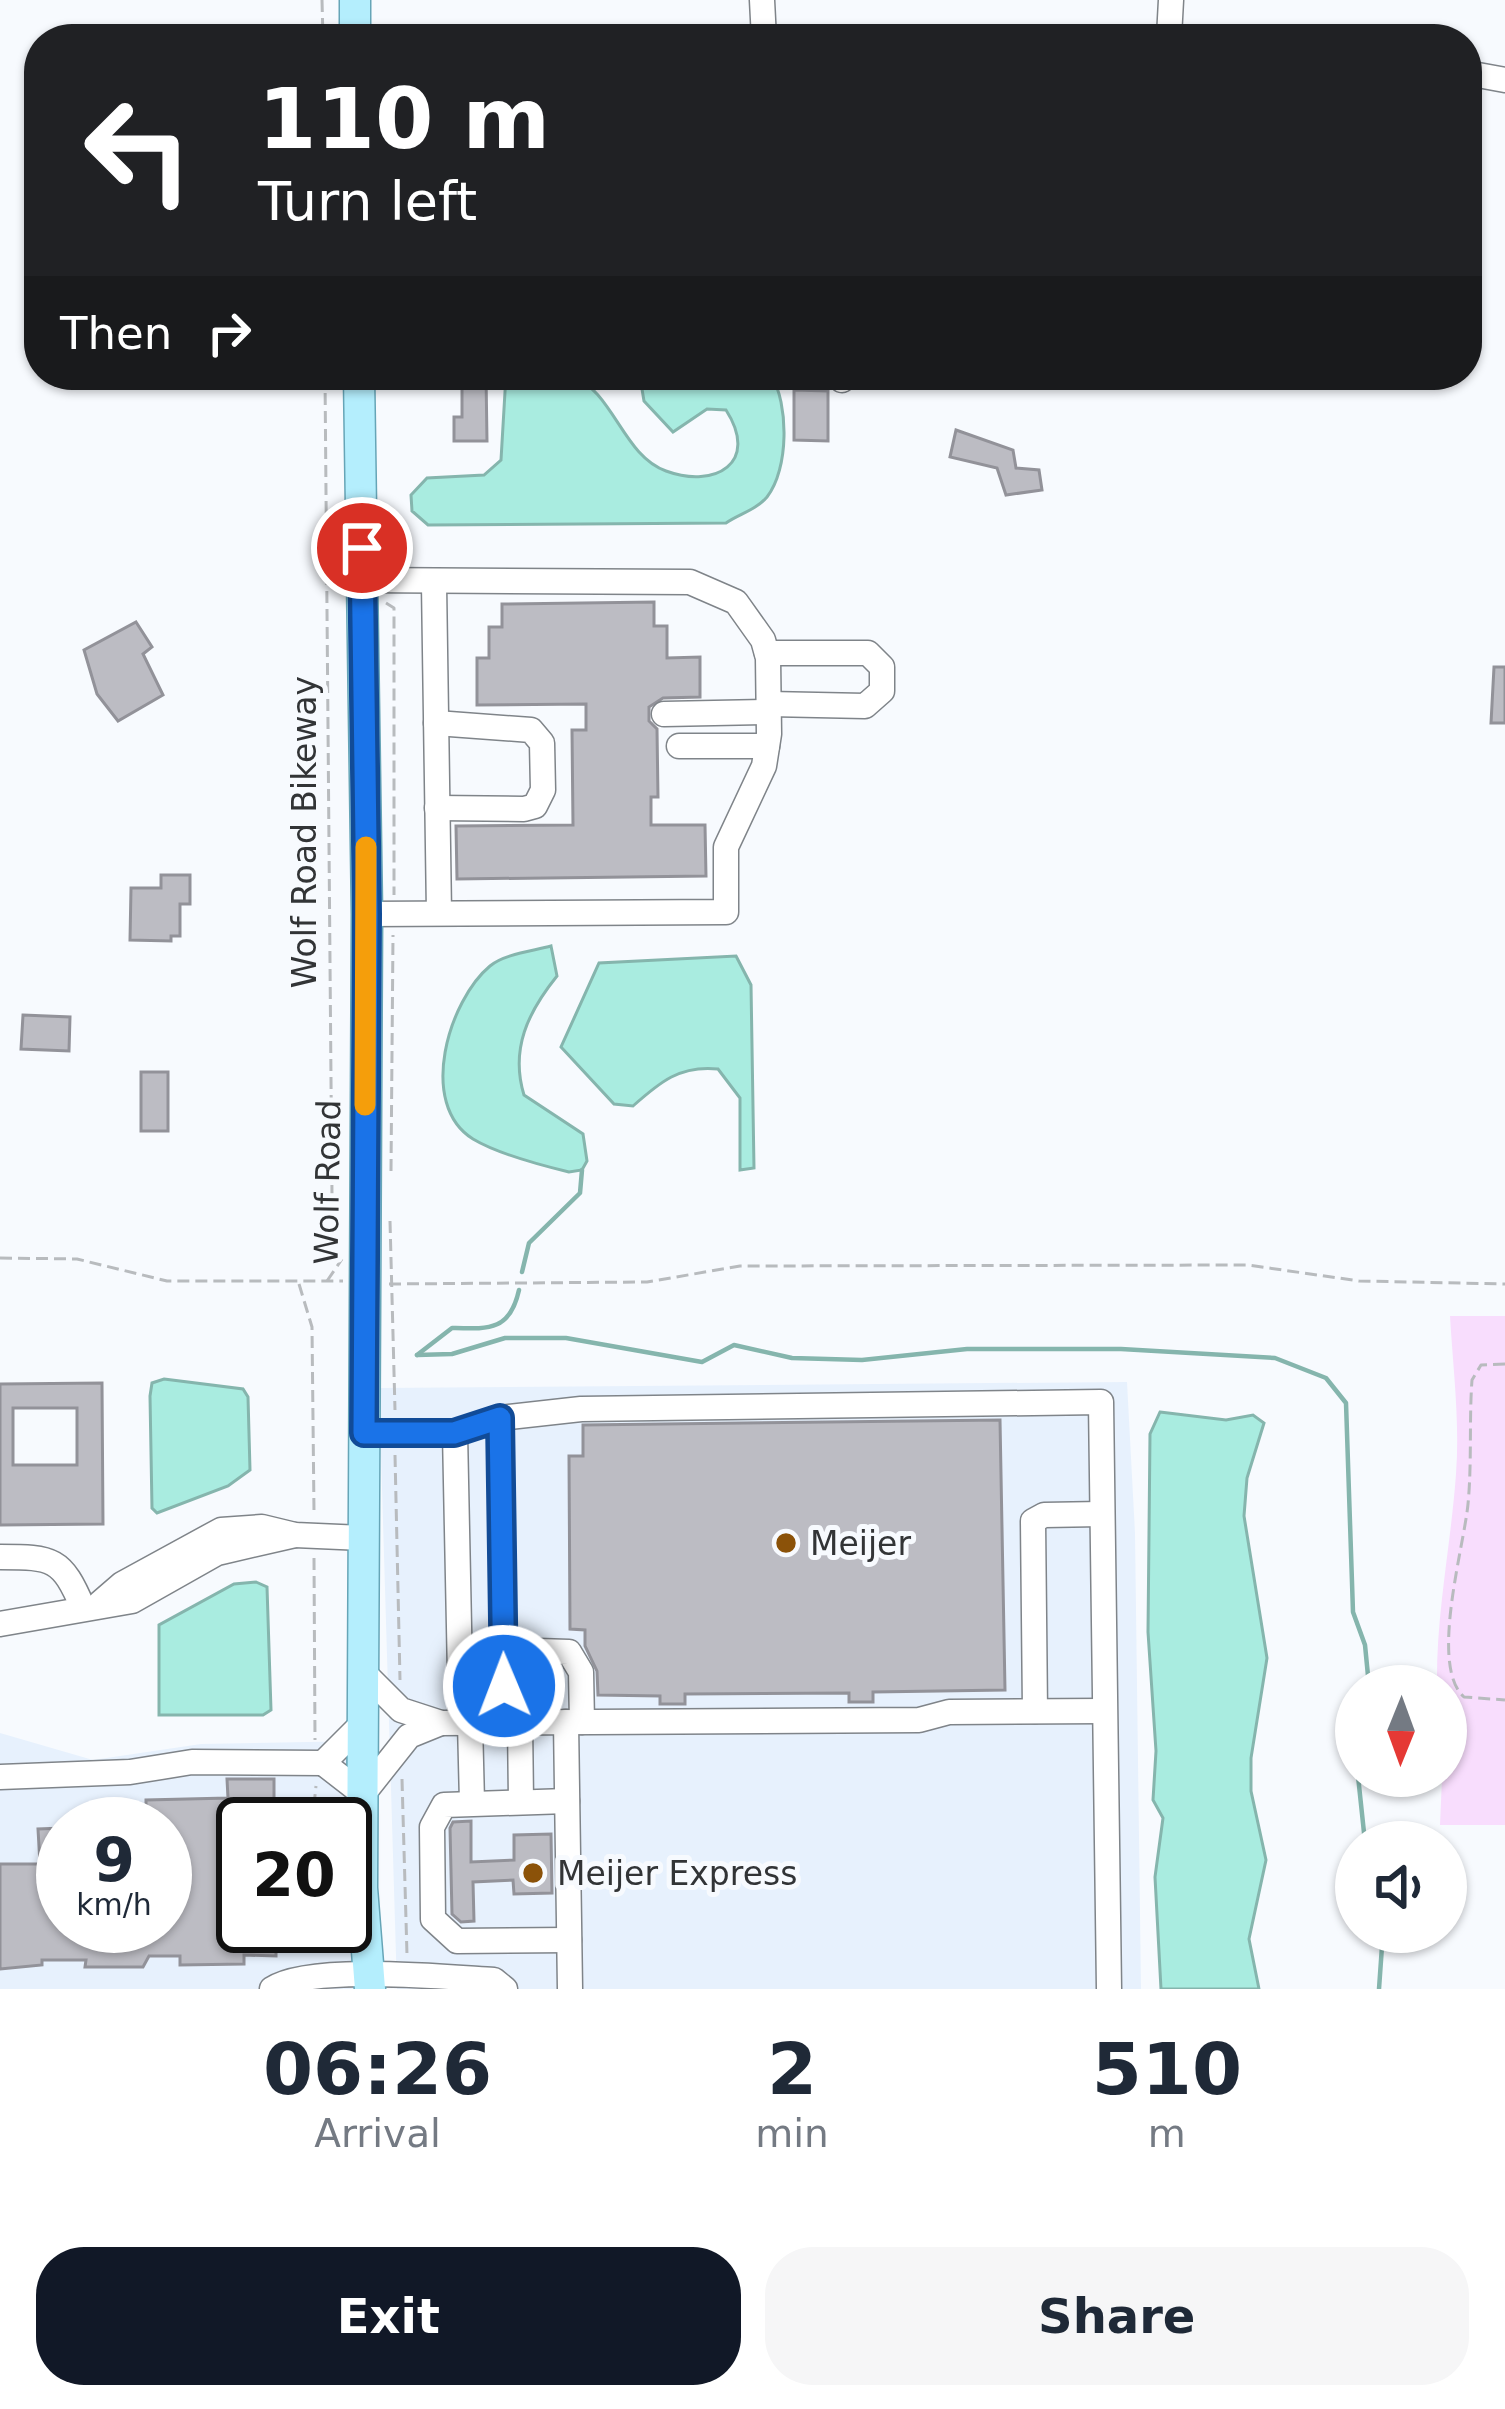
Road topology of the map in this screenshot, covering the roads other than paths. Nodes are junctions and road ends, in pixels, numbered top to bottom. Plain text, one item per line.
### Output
1 (360, 390) edge
2 (372, 580) junction
3 (434, 584) junction
4 (766, 653) junction
5 (769, 708) junction
6 (664, 714) dead end
7 (436, 723) junction
8 (679, 746) dead end
9 (767, 746) junction
10 (437, 808) junction
11 (440, 913) junction
12 (380, 914) junction
13 (500, 1418) junction
14 (380, 1433) junction
15 (454, 1433) junction
16 (1101, 1514) junction
17 (363, 1538) junction
18 (0, 1557) edge
19 (92, 1605) junction
20 (0, 1624) edge
21 (504, 1650) junction
22 (363, 1672) junction
23 (1035, 1711) junction
24 (1102, 1711) junction
25 (574, 1722) junction
26 (363, 1723) junction
27 (458, 1723) junction
28 (513, 1723) junction
29 (323, 1763) junction
30 (0, 1777) edge
31 (363, 1794) junction
32 (567, 1801) junction
33 (472, 1802) junction
34 (521, 1802) junction
35 (569, 1940) junction
36 (369, 1981) edge
37 (272, 1989) edge
38 (505, 1989) edge
39 (570, 1989) edge
40 (1109, 1989) edge

1 - 2 main road, Wolf Road
2 - 3 street
2 - 12 main road, Wolf Road
3 - 4 street
3 - 7 street
4 - 5 street
4 - 5 street
5 - 6 street
5 - 9 street
7 - 10 street
7 - 10 street
8 - 9 street
9 - 11 street
10 - 11 street
11 - 12 street
12 - 14 main road, Wolf Road
13 - 15 street
13 - 16 street
13 - 21 street
14 - 15 street
14 - 17 main road, Wolf Road
15 - 27 street
16 - 23 street
16 - 24 street
17 - 19 street
17 - 22 main road, Wolf Road
18 - 19 street
19 - 20 street
21 - 25 street
21 - 28 street
22 - 26 main road, Wolf Road
22 - 27 street
23 - 24 street
23 - 25 street
24 - 40 street
25 - 28 street
25 - 32 street
26 - 29 street
26 - 31 main road, Wolf Road
27 - 28 street
27 - 31 street
27 - 33 street
28 - 34 street
29 - 30 street
29 - 31 street
31 - 36 main road, Wolf Road
32 - 34 street
32 - 35 street
33 - 34 street
33 - 35 street
35 - 39 street
36 - 37 street
36 - 38 street

